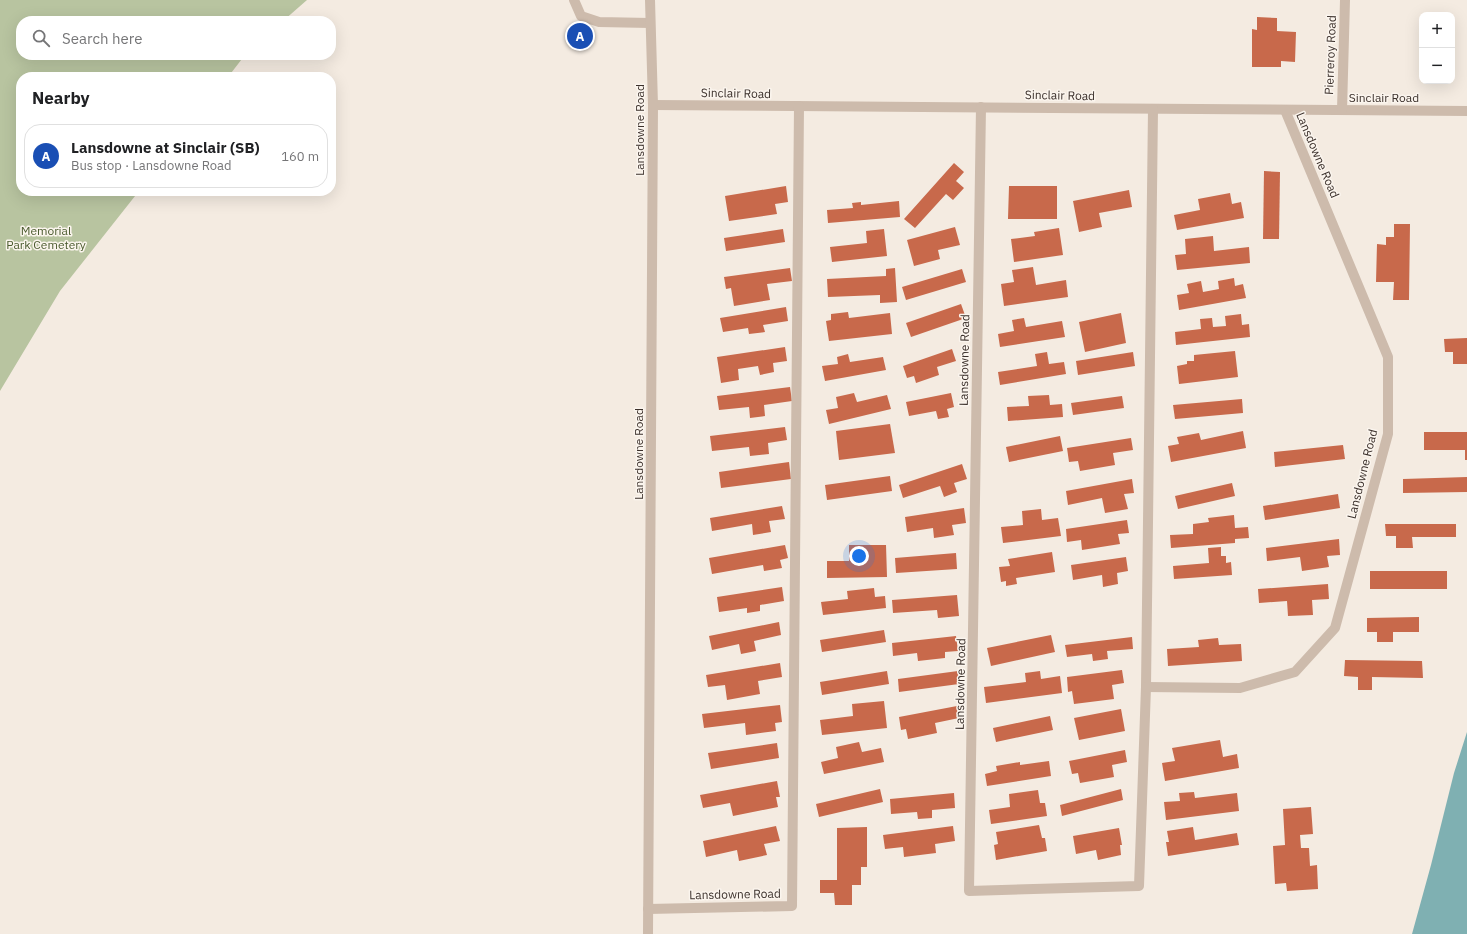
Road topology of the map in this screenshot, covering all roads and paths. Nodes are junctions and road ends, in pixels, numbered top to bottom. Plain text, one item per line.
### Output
1 (574, 0) edge
2 (650, 0) edge
3 (1345, 0) edge
4 (650, 23) junction
5 (653, 105) junction
6 (799, 106) junction
7 (981, 108) junction
8 (1153, 109) junction
9 (1284, 110) junction
10 (1342, 110) junction
11 (1467, 111) edge
12 (1146, 688) junction
13 (648, 909) junction
14 (648, 934) edge

1 - 4 street
2 - 4 street, Lansdowne Road
3 - 10 street, Pierreroy Road
4 - 5 street, Lansdowne Road
5 - 6 street, Sinclair Road
5 - 13 street, Lansdowne Road
6 - 7 street, Sinclair Road
6 - 13 street, Lansdowne Road
7 - 8 street, Sinclair Road
7 - 12 street, Lansdowne Road
8 - 9 street, Sinclair Road
8 - 12 street, Lansdowne Road
9 - 10 street, Sinclair Road
9 - 12 street, Lansdowne Road
10 - 11 street, Sinclair Road
13 - 14 street, Lansdowne Road

